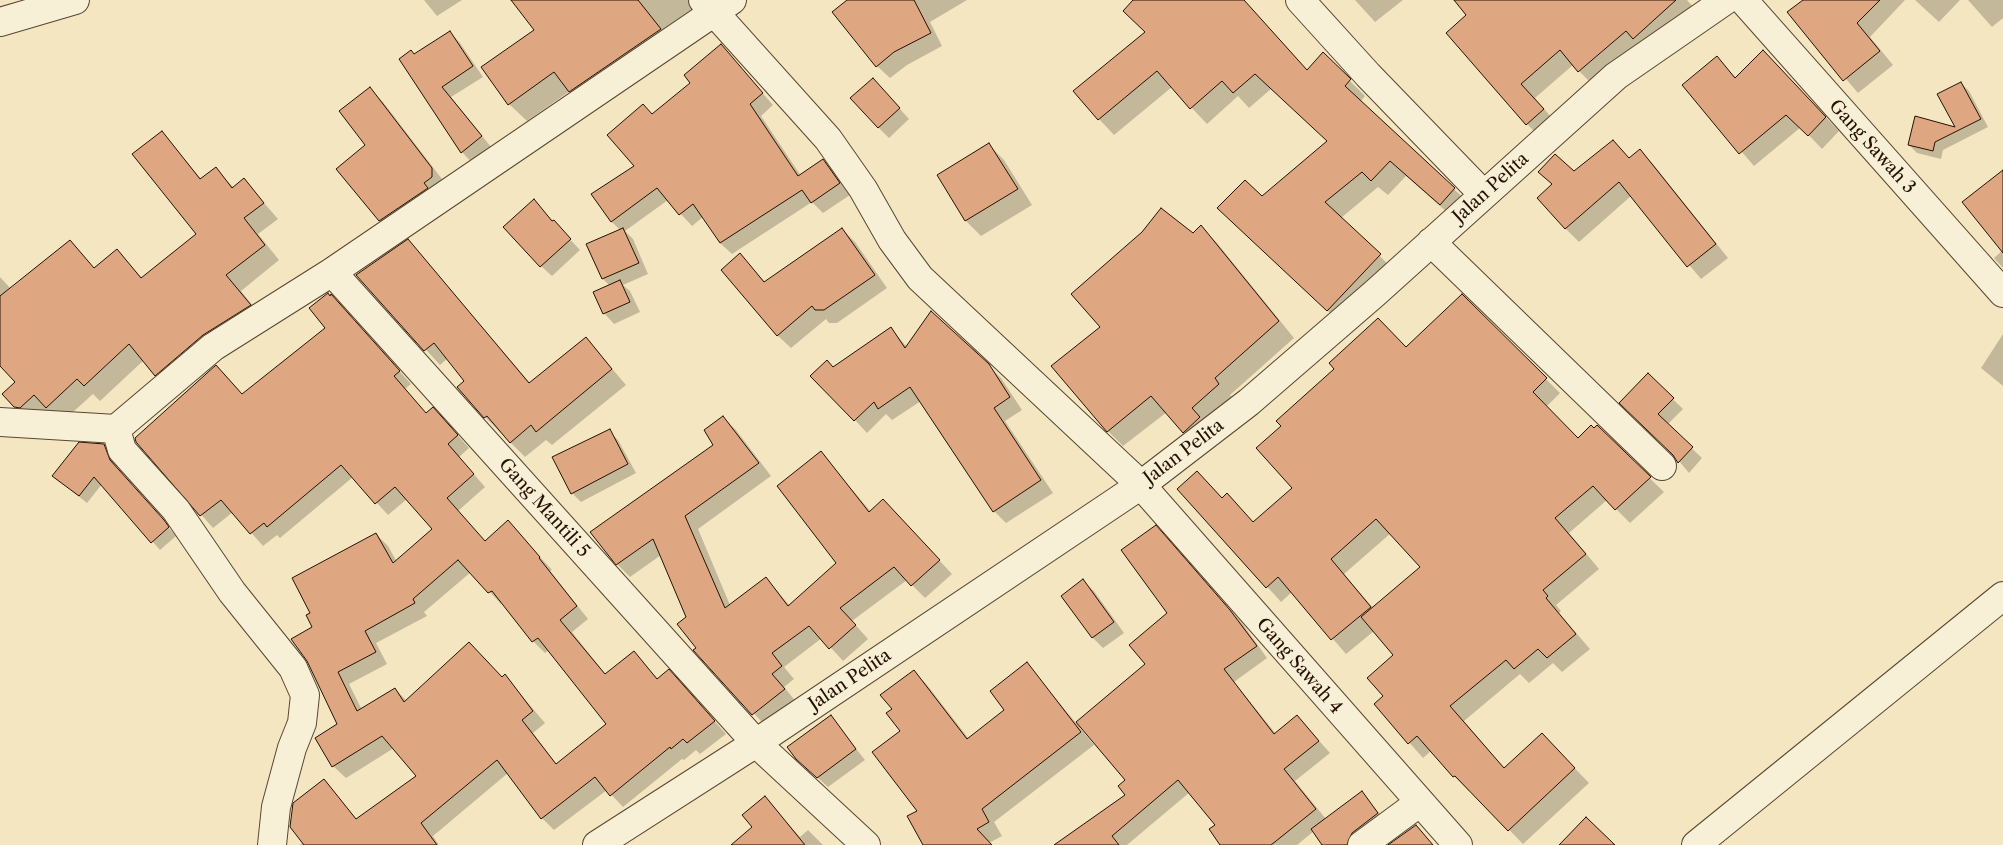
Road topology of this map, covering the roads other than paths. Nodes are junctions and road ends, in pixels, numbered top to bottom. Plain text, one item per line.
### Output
1 (75, 0) edge
2 (1300, 0) edge
3 (1726, 0) edge
4 (1743, 0) edge
5 (716, 4) edge
6 (0, 22) edge
7 (1484, 195) junction
8 (1431, 242) junction
9 (332, 272) junction
10 (2003, 292) edge
11 (0, 422) edge
12 (116, 429) junction
13 (1662, 466) dead end
14 (1141, 485) junction
15 (2003, 596) edge
16 (756, 743) junction
17 (1419, 803) junction
18 (272, 845) edge
19 (597, 845) edge
20 (866, 845) edge
21 (1362, 845) edge
22 (1458, 845) edge
23 (1696, 845) edge

1 - 6 street
2 - 7 street
3 - 7 street, Jalan Pelita
4 - 10 street, Gang Sawah 3
5 - 9 street
5 - 14 street, Gang Sawah 4
7 - 8 street, Jalan Pelita
8 - 13 street
8 - 14 street, Jalan Pelita
9 - 12 street
9 - 16 street, Gang Mantili 5
11 - 12 street
12 - 18 street
14 - 16 street, Jalan Pelita
14 - 17 street, Gang Sawah 4
15 - 23 street
16 - 19 street, Jalan Pelita
16 - 20 street, Gang Mantili 5
17 - 21 street
17 - 22 street, Gang Sawah 4

